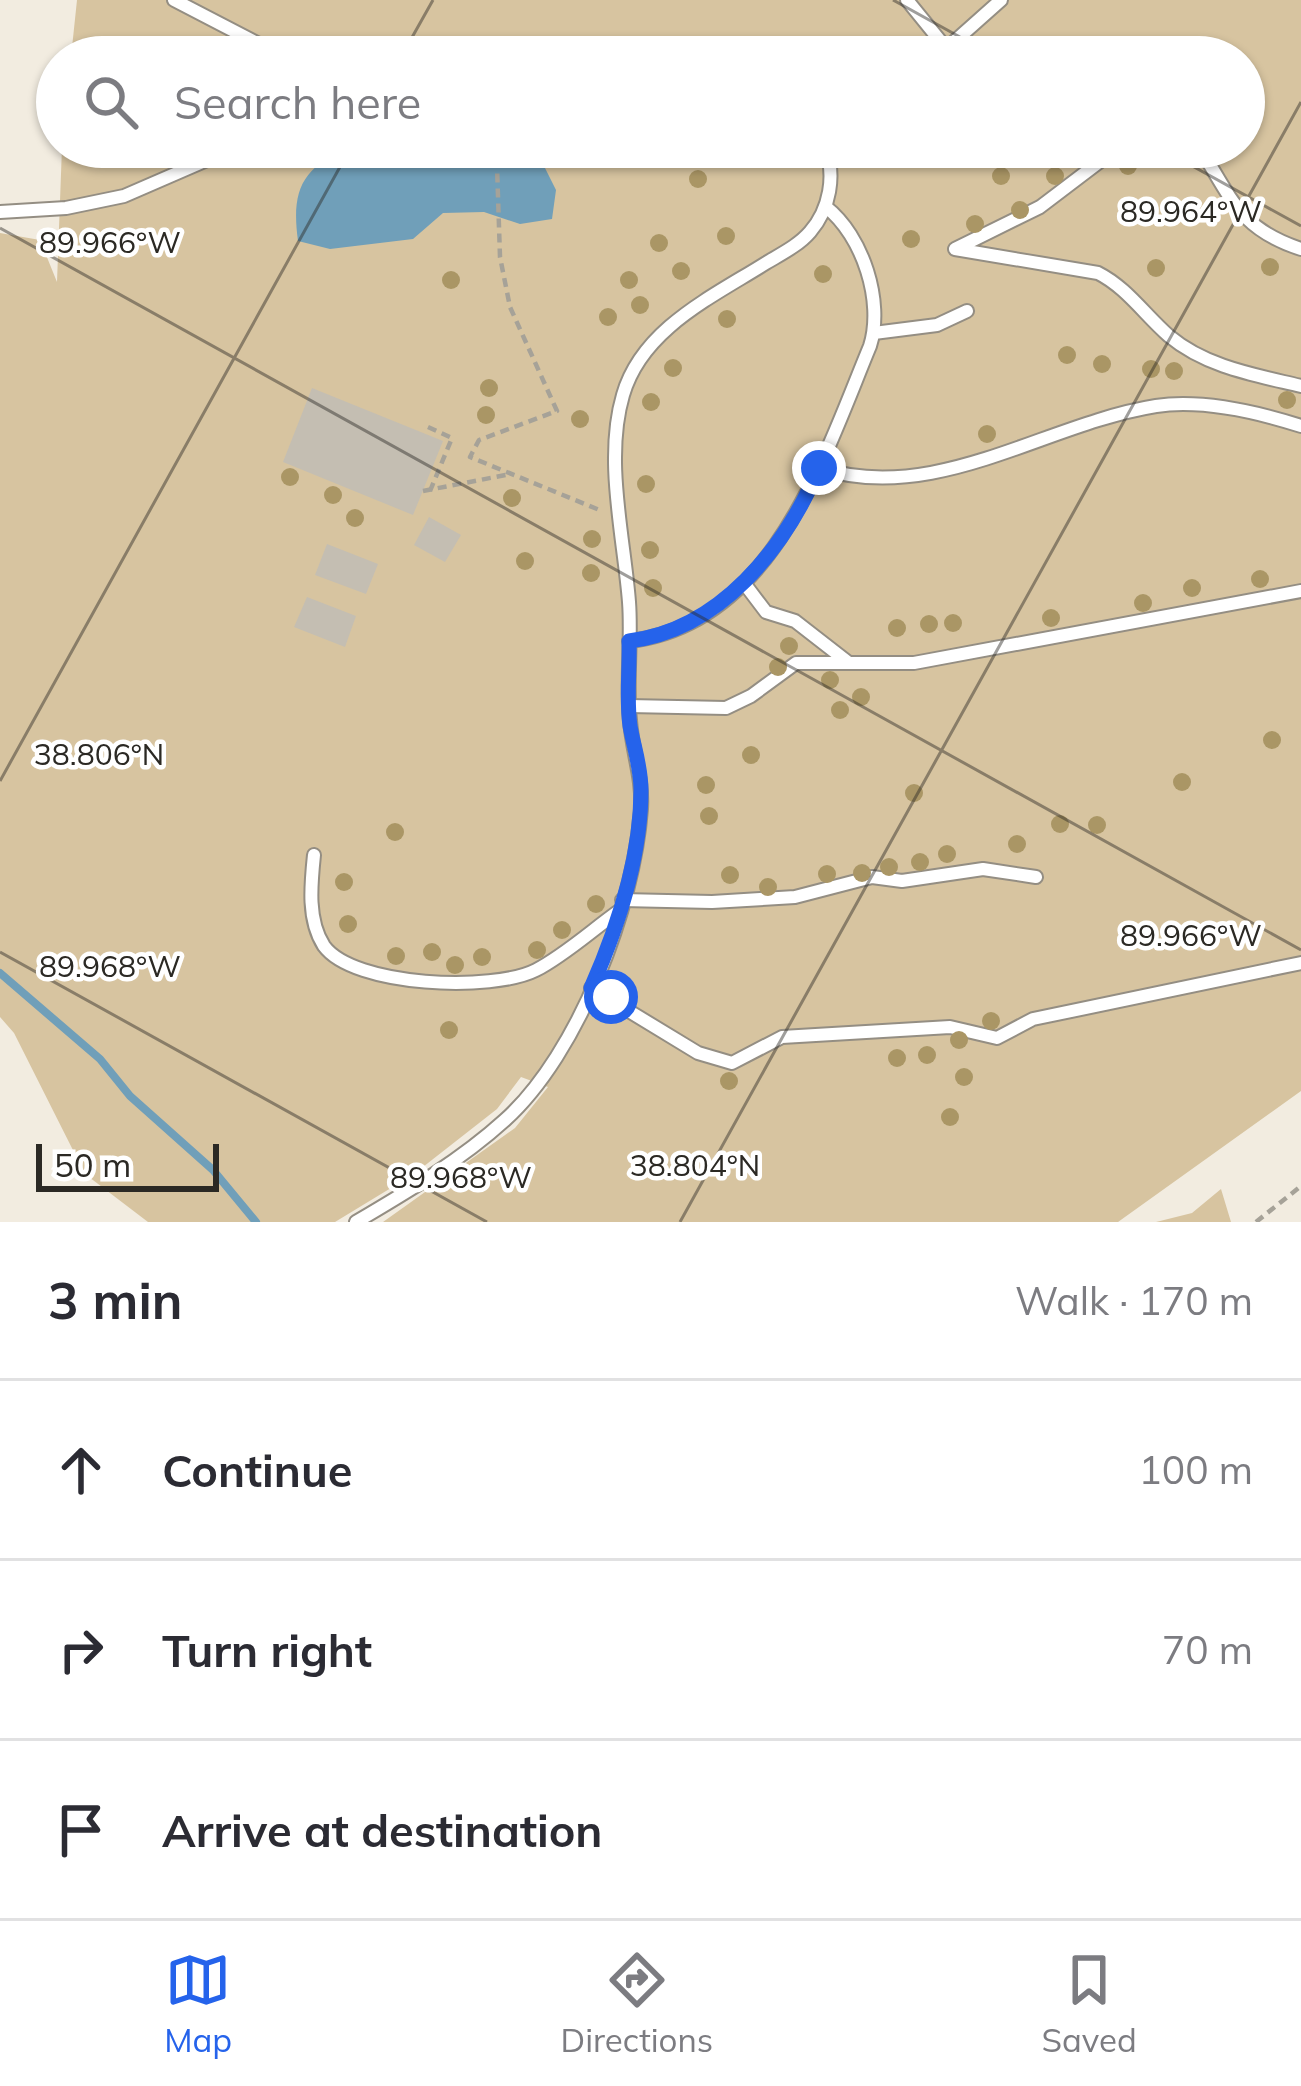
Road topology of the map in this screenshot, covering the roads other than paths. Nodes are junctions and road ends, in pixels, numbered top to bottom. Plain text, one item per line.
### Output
1 (174, 0) edge
2 (908, 0) edge
3 (1000, 0) edge
4 (243, 36) edge
5 (932, 36) edge
6 (960, 36) edge
7 (189, 168) edge
8 (829, 168) edge
9 (1091, 168) edge
10 (1212, 168) edge
11 (826, 207) junction
12 (0, 212) edge
13 (1301, 249) edge
14 (967, 311) dead end
15 (874, 333) junction
16 (1301, 386) edge
17 (1301, 426) edge
18 (819, 468) junction
19 (744, 583) junction
20 (1301, 591) edge
21 (629, 641) junction
22 (849, 663) junction
23 (629, 706) junction
24 (314, 855) dead end
25 (1036, 877) dead end
26 (621, 906) junction
27 (1301, 964) edge
28 (591, 988) junction
29 (356, 1222) edge

1 - 4 lane
2 - 5 lane
3 - 6 lane
7 - 12 lane
8 - 11 lane
9 - 16 lane
10 - 13 lane
11 - 15 lane
11 - 21 lane
14 - 15 lane
15 - 18 lane
17 - 18 lane
18 - 19 lane
19 - 21 lane
19 - 22 lane
20 - 22 lane
21 - 23 lane
22 - 23 lane
23 - 26 lane
24 - 26 lane
25 - 26 lane
26 - 28 lane
27 - 28 lane
28 - 29 lane

